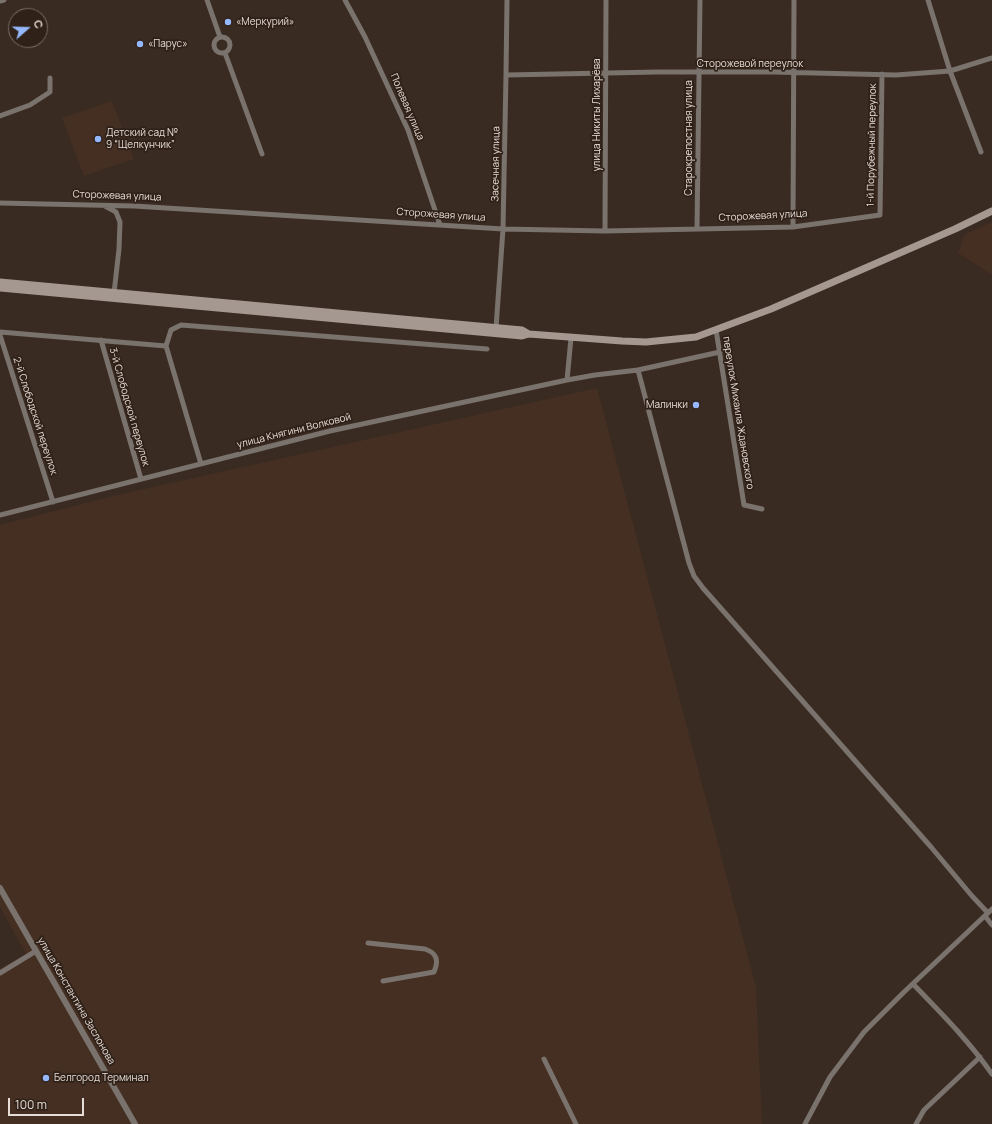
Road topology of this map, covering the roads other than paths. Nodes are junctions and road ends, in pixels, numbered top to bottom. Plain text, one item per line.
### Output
1 (4, 0) edge
2 (207, 0) edge
3 (345, 0) edge
4 (507, 0) edge
5 (606, 0) edge
6 (700, 0) edge
7 (794, 0) edge
8 (928, 0) edge
9 (0, 1) edge
10 (220, 37) junction
11 (225, 53) junction
12 (992, 58) edge
13 (950, 71) junction
14 (606, 72) junction
15 (699, 72) junction
16 (794, 73) junction
17 (882, 74) junction
18 (506, 75) junction
19 (50, 78) dead end
20 (0, 116) edge
21 (981, 152) dead end
22 (262, 154) dead end
23 (0, 204) edge
24 (103, 205) junction
25 (992, 211) edge
26 (880, 215) joint
27 (440, 225) junction
28 (792, 227) junction
29 (503, 229) junction
30 (698, 229) junction
31 (605, 231) junction
32 (0, 282) edge
33 (0, 288) edge
34 (114, 293) junction
35 (496, 328) junction
36 (716, 330) junction
37 (0, 333) edge
38 (529, 334) junction
39 (571, 338) junction
40 (101, 340) junction
41 (166, 346) junction
42 (487, 349) dead end
43 (720, 352) junction
44 (638, 370) junction
45 (567, 380) junction
46 (201, 464) junction
47 (141, 479) junction
48 (53, 502) junction
49 (762, 509) dead end
50 (0, 515) edge
51 (0, 888) edge
52 (990, 912) edge
53 (992, 925) edge
54 (368, 943) dead end
55 (36, 952) junction
56 (0, 973) edge
57 (383, 981) dead end
58 (913, 984) junction
59 (980, 1057) junction
60 (544, 1059) dead end
61 (992, 1074) edge
62 (135, 1124) edge
63 (576, 1124) edge
64 (805, 1124) edge
65 (916, 1124) edge

1 - 9 street
2 - 10 street
3 - 27 street, Полевая улица
4 - 18 street, Засечная улица
5 - 14 street, улица Никиты Лихарёва
6 - 15 street, Старокрепостная улица
7 - 16 street
8 - 13 street
10 - 11 street
10 - 11 street
11 - 22 street
12 - 13 street, Сторожевой переулок
13 - 17 street, Сторожевой переулок
13 - 21 street
14 - 15 street, Сторожевой переулок
14 - 18 street, Сторожевой переулок
14 - 31 street, улица Никиты Лихарёва
15 - 16 street, Сторожевой переулок
15 - 30 street, Старокрепостная улица
16 - 17 street, Сторожевой переулок
16 - 28 street
17 - 26 street, 1-й Порубежный переулок
18 - 29 street, Засечная улица
19 - 20 street
23 - 24 street, Сторожевая улица
24 - 27 street, Сторожевая улица
24 - 34 street
25 - 36 main road
26 - 28 street, Сторожевая улица
27 - 29 street, Сторожевая улица
28 - 30 street, Сторожевая улица
29 - 31 street, Сторожевая улица
29 - 35 street, Засечная улица
30 - 31 street, Сторожевая улица
32 - 34 main road
33 - 38 main road
34 - 35 main road
35 - 38 main road
36 - 39 main road
36 - 43 street, переулок Михаила Ждановского
37 - 40 street
37 - 48 street, 2-й Слободской переулок
38 - 39 main road
39 - 45 street
40 - 41 street
40 - 47 street, 3-й Слободской переулок
41 - 42 street
41 - 46 street
43 - 44 street, улица Княгини Волковой
43 - 49 street, переулок Михаила Ждановского
44 - 45 street, улица Княгини Волковой
44 - 52 street
45 - 46 street, улица Княгини Волковой
46 - 47 street, улица Княгини Волковой
47 - 48 street, улица Княгини Волковой
48 - 50 street, улица Княгини Волковой
51 - 55 street, улица Константина Заслонова
52 - 53 street
52 - 58 street
54 - 57 street
55 - 56 street
55 - 62 street, улица Константина Заслонова
58 - 59 street
58 - 64 street
59 - 61 street
59 - 65 street
60 - 63 street

